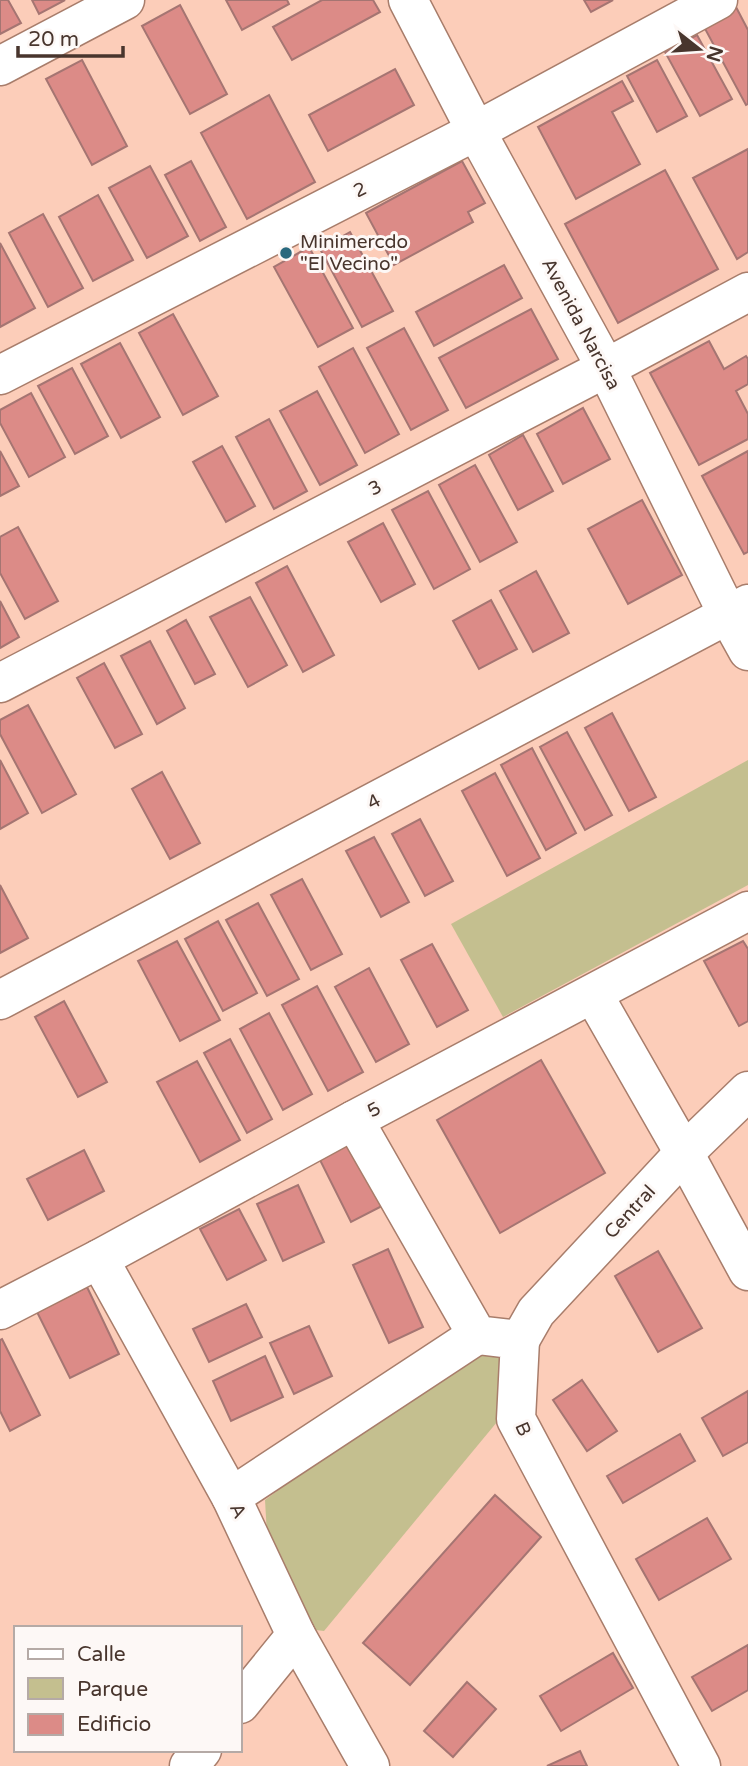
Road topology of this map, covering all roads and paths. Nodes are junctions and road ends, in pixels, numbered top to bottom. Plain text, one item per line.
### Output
1 (125, 0) edge
2 (408, 0) edge
3 (718, 0) edge
4 (0, 66) edge
5 (476, 131) junction
6 (748, 292) edge
7 (606, 368) junction
8 (0, 375) edge
9 (738, 610) edge
10 (748, 651) edge
11 (0, 683) edge
12 (748, 911) edge
13 (593, 994) junction
14 (0, 999) edge
15 (748, 1091) edge
16 (354, 1120) junction
17 (684, 1153) junction
18 (99, 1259) junction
19 (748, 1271) edge
20 (0, 1310) edge
21 (477, 1335) junction
22 (520, 1340) junction
23 (231, 1497) junction
24 (296, 1634) junction
25 (242, 1702) edge
26 (200, 1752) edge
27 (189, 1766) edge
28 (370, 1766) edge
29 (701, 1766) edge

1 - 4 street
2 - 5 street, Avenida Narcisa
3 - 5 street, 2
5 - 7 street, Avenida Narcisa
5 - 8 street, 2
6 - 7 street, 3
7 - 9 street, Avenida Narcisa
7 - 11 street, 3
9 - 10 street, Avenida Narcisa
9 - 14 street, 4
12 - 13 street, 5
13 - 16 street, 5
13 - 17 street
15 - 17 street, Central
16 - 18 street, 5
16 - 21 street
17 - 19 street
17 - 22 street, Central
18 - 20 street, 5
18 - 23 street, A
21 - 22 street
21 - 23 street
22 - 29 street, B
23 - 24 street, A
24 - 25 street
24 - 28 street, A
26 - 27 street

